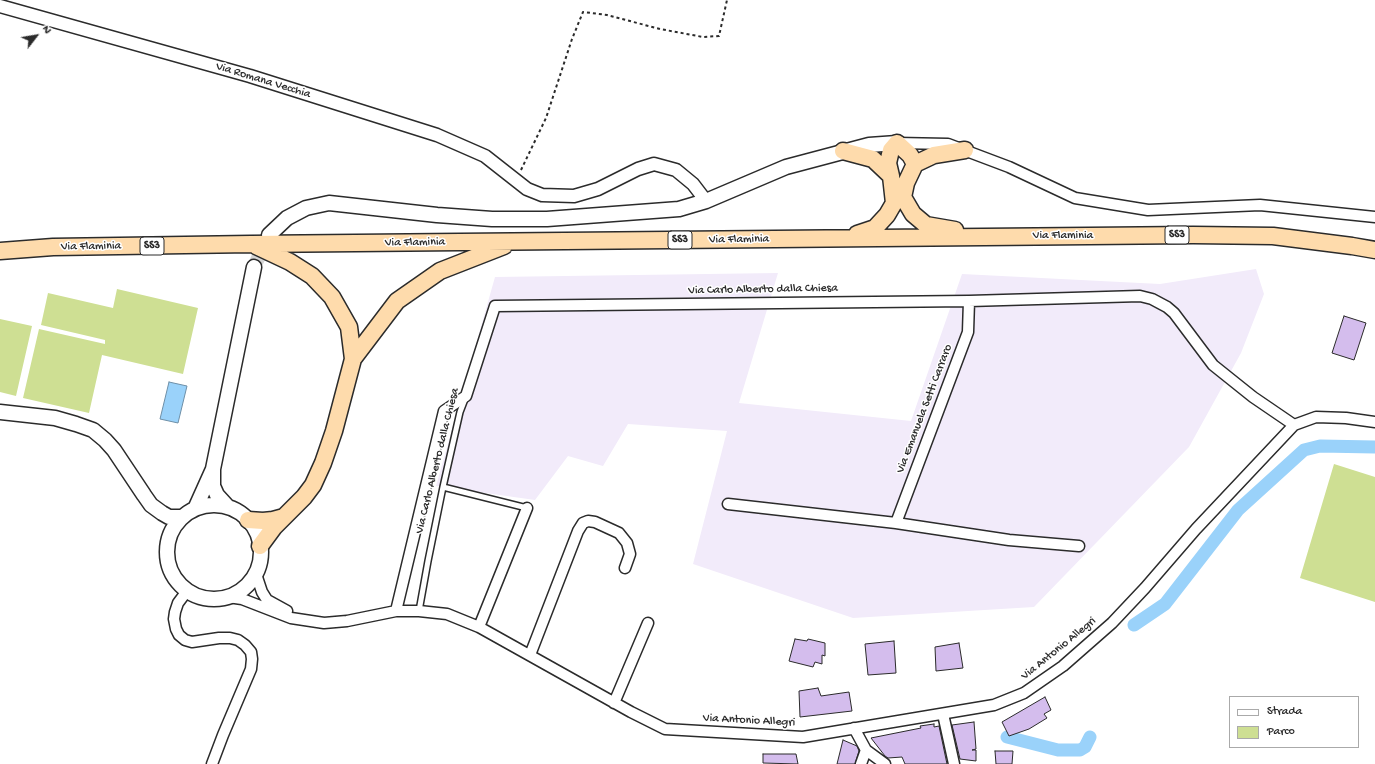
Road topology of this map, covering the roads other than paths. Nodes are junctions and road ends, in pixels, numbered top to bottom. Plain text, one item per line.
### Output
1 (0, 6) edge
2 (897, 143) junction
3 (965, 150) junction
4 (843, 151) junction
5 (915, 164) junction
6 (891, 176) junction
7 (706, 201) junction
8 (1375, 217) edge
9 (269, 235) tunnel mouth
10 (978, 237) junction
11 (846, 238) junction
12 (515, 242) junction
13 (0, 243) edge
14 (251, 244) junction
15 (53, 247) junction
16 (1375, 250) edge
17 (0, 251) edge
18 (254, 267) tunnel mouth
19 (969, 301) junction
20 (354, 358) junction
21 (466, 396) junction
22 (0, 412) edge
23 (1375, 422) edge
24 (1294, 425) junction
25 (213, 469) junction
26 (443, 487) junction
27 (728, 504) dead end
28 (228, 507) junction
29 (526, 508) joint
30 (195, 509) junction
31 (157, 510) junction
32 (182, 517) junction
33 (284, 517) junction
34 (248, 520) junction
35 (896, 523) junction
36 (167, 542) junction
37 (260, 546) junction
38 (1079, 546) dead end
39 (625, 568) dead end
40 (256, 574) junction
41 (187, 591) junction
42 (228, 597) junction
43 (396, 611) junction
44 (419, 611) junction
45 (324, 623) junction
46 (648, 623) dead end
47 (479, 627) junction
48 (530, 656) junction
49 (614, 703) junction
50 (942, 714) junction
51 (854, 728) junction
52 (866, 750) junction
53 (212, 764) edge
54 (861, 764) edge
55 (885, 764) edge
56 (954, 764) edge

1 - 7 street, Via Romana Vecchia
2 - 3 street
2 - 4 main road
2 - 5 highway
2 - 6 highway
3 - 5 highway
3 - 8 street
4 - 6 highway
4 - 7 main road
5 - 10 highway
6 - 11 highway
7 - 9 main road
10 - 11 highway, Via Flaminia / SS3
10 - 16 highway, Via Flaminia / SS3
11 - 12 highway, Via Flaminia / SS3
12 - 14 highway, Via Flaminia / SS3
12 - 20 highway
13 - 15 highway, SS3
14 - 15 highway, Via Flaminia / SS3
14 - 20 highway
15 - 17 highway, SS3
18 - 25 main road
19 - 21 street, Via Carlo Alberto dalla Chiesa
19 - 24 street, Via Carlo Alberto dalla Chiesa
19 - 35 street, Via Emanuela Setti Carraro
20 - 33 highway
21 - 26 lane, Via Carlo Alberto dalla Chiesa
21 - 43 street
22 - 31 main road
23 - 24 street, Via Antonio Allegri
24 - 50 street, Via Antonio Allegri
25 - 28 main road
25 - 30 main road
26 - 29 lane
26 - 44 lane, Via Carlo Alberto dalla Chiesa
27 - 35 street
28 - 30 main road
28 - 34 main road
29 - 47 street
30 - 32 main road
31 - 32 main road
31 - 36 main road
32 - 36 main road
33 - 34 highway
33 - 37 highway
34 - 37 main road
35 - 38 street
36 - 41 main road
37 - 40 main road
39 - 48 street
40 - 42 main road
40 - 45 street
41 - 42 main road
41 - 53 street
42 - 45 street
43 - 44 street, Via Antonio Allegri
43 - 45 street, Via Antonio Allegri
44 - 47 street, Via Antonio Allegri
46 - 49 street
47 - 48 street, Via Antonio Allegri
48 - 49 street, Via Antonio Allegri
49 - 51 street, Via Antonio Allegri
50 - 51 street, Via Antonio Allegri
50 - 56 street
51 - 52 street
52 - 54 street
52 - 55 street

